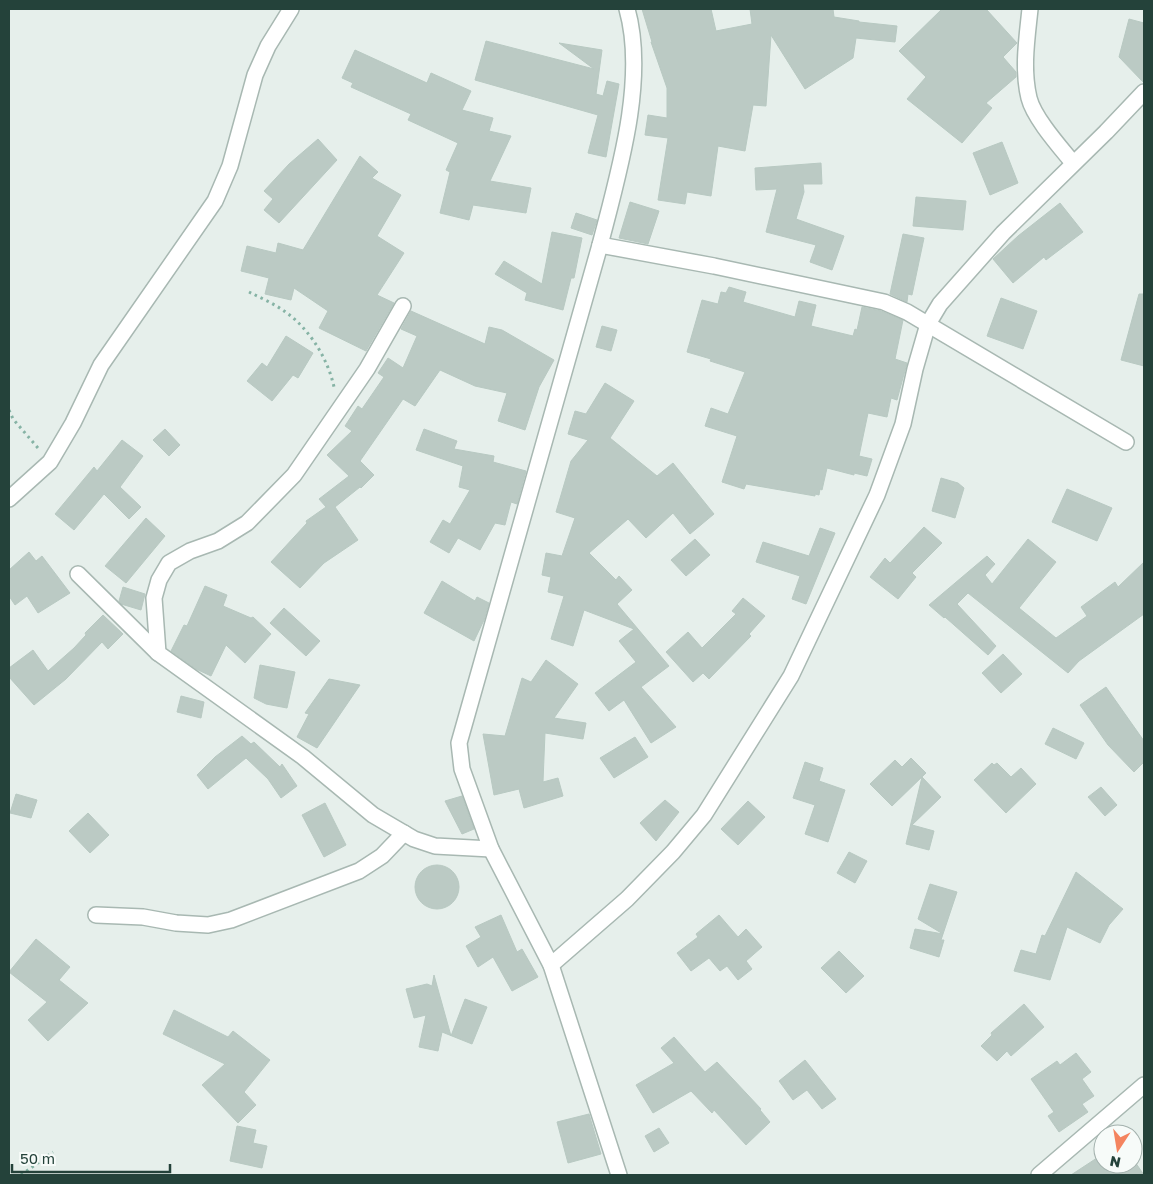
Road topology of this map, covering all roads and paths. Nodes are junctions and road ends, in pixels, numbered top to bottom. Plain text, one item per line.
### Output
1 (291, 9) edge
2 (627, 9) edge
3 (1030, 9) edge
4 (1144, 92) edge
5 (1073, 163) junction
6 (600, 245) junction
7 (249, 292) dead end
8 (404, 306) dead end
9 (928, 324) junction
10 (339, 409) junction
11 (9, 410) edge
12 (1126, 442) dead end
13 (50, 462) junction
14 (9, 499) edge
15 (78, 574) dead end
16 (158, 653) junction
17 (404, 833) junction
18 (491, 850) junction
19 (96, 915) dead end
20 (551, 965) junction
21 (1144, 1085) edge
22 (53, 1152) dead end
23 (21, 1175) edge
24 (619, 1175) edge
25 (1038, 1175) edge

1 - 13 street
2 - 6 street
3 - 5 street
4 - 5 street
5 - 9 street
6 - 9 street
6 - 18 street
7 - 10 path
8 - 10 street
9 - 12 street
9 - 20 street
10 - 16 street
11 - 13 path
13 - 14 street
15 - 16 street
16 - 17 street
17 - 18 street
17 - 19 street
18 - 20 street
20 - 24 street
21 - 25 street
22 - 23 path

